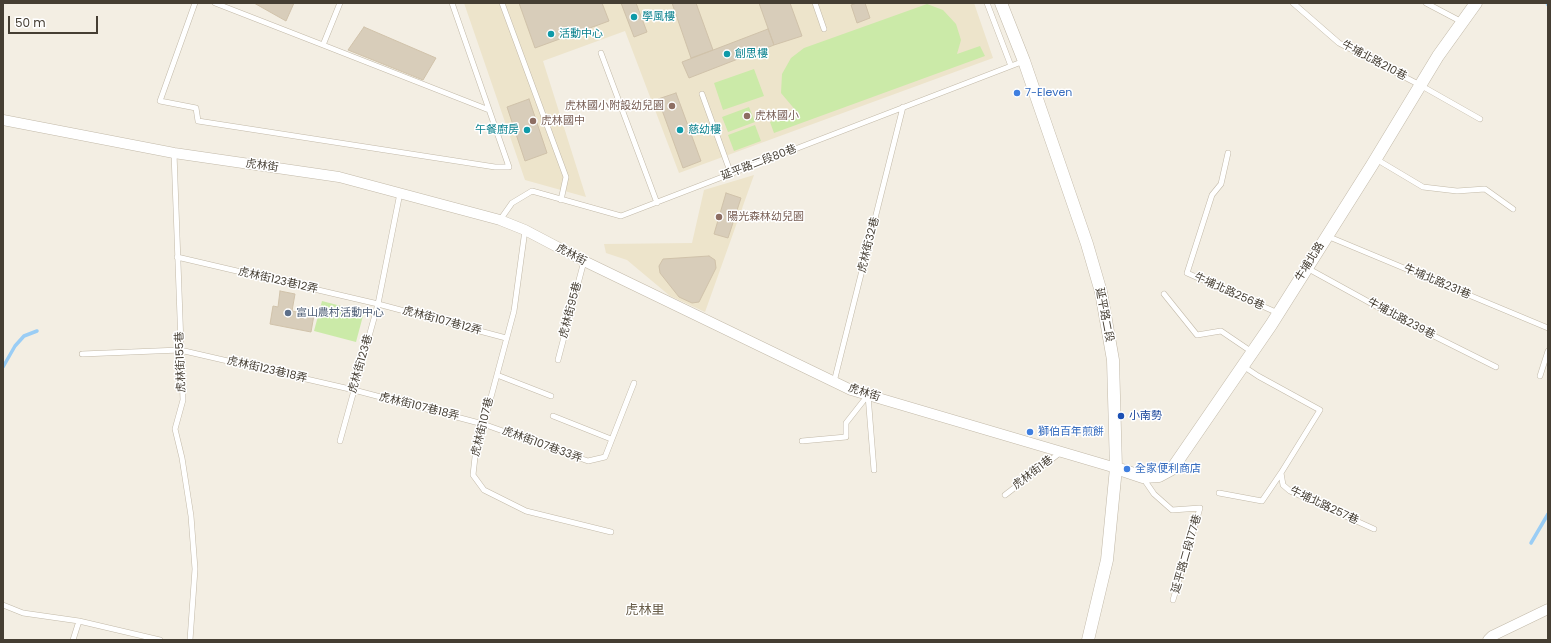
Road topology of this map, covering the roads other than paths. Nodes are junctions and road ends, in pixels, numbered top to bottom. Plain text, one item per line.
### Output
1 (195, 3) edge
2 (215, 3) edge
3 (340, 3) edge
4 (452, 3) edge
5 (502, 3) edge
6 (815, 3) edge
7 (987, 3) edge
8 (1001, 3) edge
9 (1293, 3) edge
10 (1426, 3) edge
11 (1476, 3) edge
12 (1462, 22) junction
13 (824, 29) dead end
14 (323, 45) junction
15 (600, 53) dead end
16 (1024, 61) junction
17 (1011, 66) junction
18 (1420, 85) junction
19 (702, 94) dead end
20 (903, 108) junction
21 (489, 110) junction
22 (1480, 119) dead end
23 (3, 120) edge
24 (174, 153) junction
25 (1228, 153) dead end
26 (1375, 159) junction
27 (731, 174) junction
28 (400, 193) junction
29 (561, 200) junction
30 (657, 203) junction
31 (1513, 209) dead end
32 (500, 220) junction
33 (525, 230) junction
34 (1327, 236) junction
35 (178, 258) junction
36 (584, 261) junction
37 (1307, 268) junction
38 (1164, 294) dead end
39 (378, 304) junction
40 (1278, 313) junction
41 (1548, 328) edge
42 (506, 338) junction
43 (180, 350) junction
44 (1548, 351) edge
45 (1252, 352) junction
46 (82, 354) dead end
47 (558, 360) dead end
48 (1243, 366) junction
49 (1496, 367) dead end
50 (497, 375) junction
51 (1540, 376) dead end
52 (834, 382) junction
53 (634, 383) dead end
54 (354, 390) junction
55 (868, 395) junction
56 (551, 396) dead end
57 (553, 416) dead end
58 (483, 424) junction
59 (612, 439) junction
60 (340, 441) dead end
61 (802, 441) dead end
62 (1062, 452) junction
63 (1116, 468) junction
64 (874, 470) dead end
65 (1281, 473) junction
66 (1143, 477) junction
67 (1219, 492) dead end
68 (1004, 494) dead end
69 (1374, 529) dead end
70 (611, 532) dead end
71 (1173, 600) dead end
72 (3, 605) edge
73 (1548, 609) edge
74 (79, 621) junction
75 (73, 640) edge
76 (160, 640) edge
77 (190, 640) edge
78 (1088, 640) edge
79 (1488, 640) edge

1 - 21 lane
2 - 14 lane
3 - 14 lane
4 - 21 lane
5 - 29 lane
6 - 13 lane
7 - 17 lane
8 - 16 street, 延平路二段
9 - 18 lane, 牛埔北路210巷
10 - 12 lane
11 - 12 street, 牛埔北路
12 - 18 street, 牛埔北路
14 - 21 lane
15 - 30 lane
16 - 17 lane, 延平路二段80巷
16 - 63 street, 延平路二段
17 - 20 lane, 延平路二段80巷
18 - 22 lane, 牛埔北路210巷
18 - 26 street, 牛埔北路
19 - 27 lane
20 - 27 lane, 延平路二段80巷
20 - 52 lane, 虎林街32巷
23 - 24 street, 虎林街
24 - 28 street, 虎林街
24 - 35 lane, 虎林街155巷
25 - 40 lane, 牛埔北路256巷
26 - 31 lane
26 - 34 street, 牛埔北路
27 - 30 lane, 延平路二段80巷
28 - 32 street, 虎林街
28 - 39 lane, 虎林街123巷
29 - 30 lane, 延平路二段80巷
29 - 32 lane, 延平路二段80巷
32 - 33 street, 虎林街
33 - 36 street, 虎林街
33 - 42 lane, 虎林街107巷
34 - 37 street, 牛埔北路
34 - 41 lane, 牛埔北路231巷
35 - 39 lane, 虎林街123巷12弄
35 - 43 lane, 虎林街155巷
36 - 47 lane, 虎林街95巷
36 - 52 street, 虎林街
37 - 40 street, 牛埔北路
37 - 49 lane, 牛埔北路239巷
38 - 45 lane
39 - 42 lane, 虎林街107巷12弄
39 - 54 lane, 虎林街123巷
40 - 45 street, 牛埔北路
42 - 50 lane, 虎林街107巷
43 - 46 lane, 虎林街123巷18弄
43 - 54 lane, 虎林街123巷18弄
43 - 77 lane, 虎林街155巷
44 - 51 lane
45 - 48 street, 牛埔北路
48 - 65 lane, 牛埔北路257巷
48 - 66 street, 牛埔北路
50 - 56 lane
50 - 58 lane, 虎林街107巷
52 - 55 street, 虎林街
53 - 59 lane, 虎林街107巷33弄
54 - 58 lane, 虎林街107巷18弄
54 - 60 lane, 虎林街123巷
55 - 61 lane
55 - 62 street, 虎林街
55 - 64 lane
57 - 59 lane
58 - 59 lane, 虎林街107巷33弄
58 - 70 lane, 虎林街107巷
62 - 63 street, 虎林街
62 - 68 lane, 虎林街1巷
63 - 66 street, 牛埔北路
63 - 78 street, 延平路二段
65 - 67 lane
65 - 69 lane, 牛埔北路257巷
66 - 71 lane, 延平路二段177巷
72 - 74 lane
73 - 79 street
74 - 75 lane
74 - 76 lane

